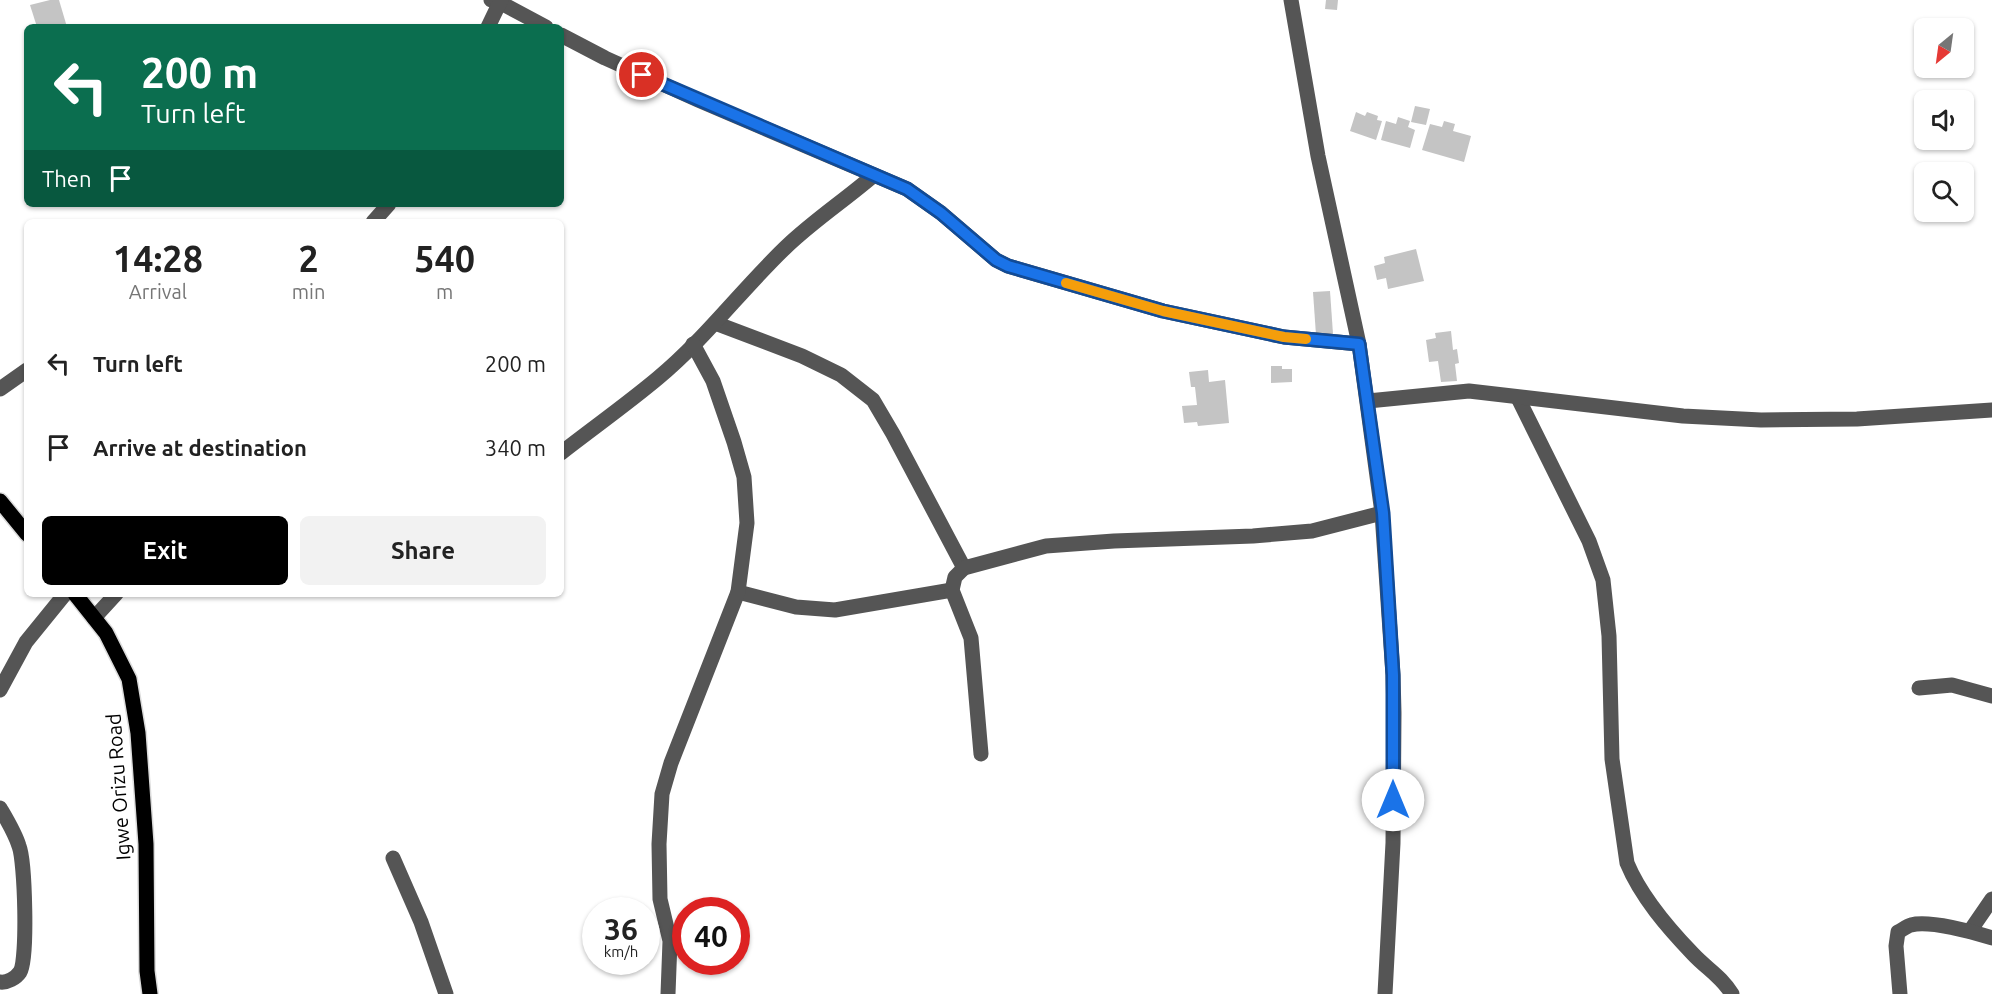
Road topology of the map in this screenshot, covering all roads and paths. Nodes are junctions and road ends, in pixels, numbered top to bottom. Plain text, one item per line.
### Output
1 (1292, 0) edge
2 (497, 1) edge
3 (489, 24) edge
4 (540, 24) edge
5 (564, 37) edge
6 (874, 175) junction
7 (386, 207) edge
8 (376, 219) edge
9 (715, 323) junction
10 (693, 344) junction
11 (1359, 344) junction
12 (24, 372) edge
13 (0, 389) edge
14 (1518, 398) junction
15 (1368, 401) junction
16 (1992, 410) edge
17 (564, 451) edge
18 (0, 501) edge
19 (1383, 513) junction
20 (24, 530) edge
21 (964, 568) junction
22 (952, 590) junction
23 (738, 592) junction
24 (63, 597) edge
25 (77, 597) edge
26 (113, 597) edge
27 (94, 618) junction
28 (1919, 688) dead end
29 (0, 690) edge
30 (1992, 696) edge
31 (981, 754) dead end
32 (0, 808) edge
33 (393, 858) dead end
34 (1992, 899) edge
35 (1970, 931) junction
36 (1992, 938) edge
37 (2, 984) edge
38 (150, 994) edge
39 (446, 994) edge
40 (668, 994) edge
41 (1386, 994) edge
42 (1732, 994) edge
43 (1900, 994) edge

1 - 11 street
2 - 3 street
2 - 4 street
5 - 6 street
6 - 9 street
6 - 11 street
7 - 8 street
9 - 10 street
9 - 21 street
10 - 17 street
10 - 23 street
11 - 15 street
12 - 13 street
14 - 15 street
14 - 16 street
14 - 42 street
15 - 19 street
18 - 20 main road
19 - 21 street
19 - 41 street
21 - 22 street
22 - 23 street
22 - 31 street
23 - 40 street
24 - 29 street
25 - 27 main road, Igwe Orizu Road
26 - 27 street
27 - 38 main road, Igwe Orizu Road
28 - 30 street
32 - 37 street
33 - 39 street
34 - 35 street
35 - 36 street
35 - 43 street

